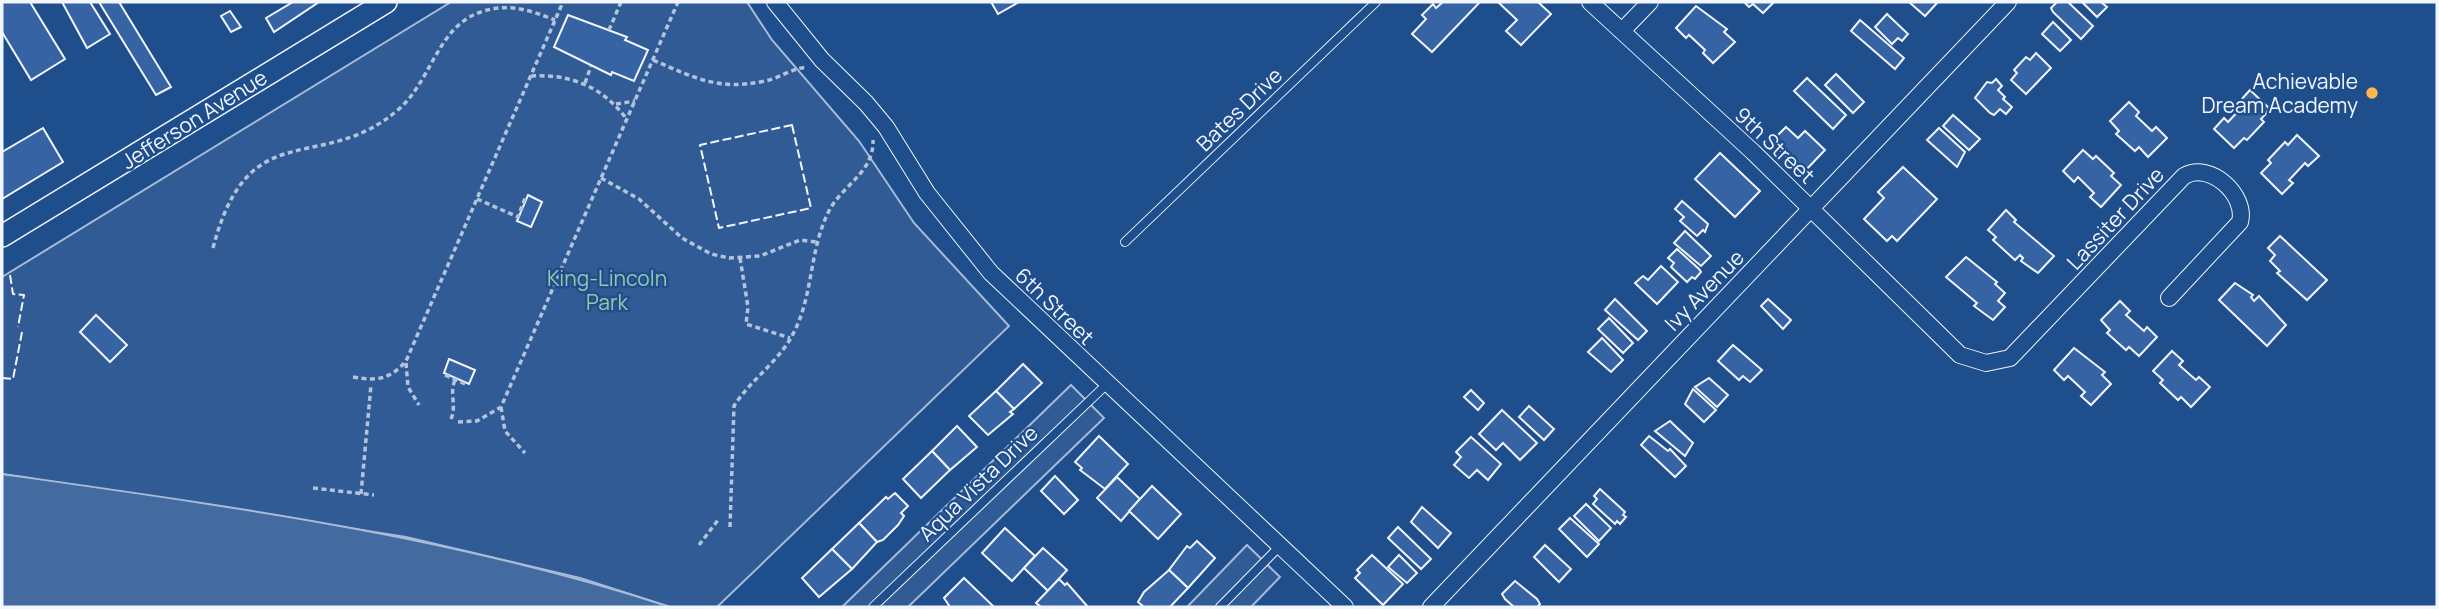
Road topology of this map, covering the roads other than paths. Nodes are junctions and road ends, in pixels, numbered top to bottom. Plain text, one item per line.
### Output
1 (386, 2) edge
2 (775, 2) edge
3 (1376, 2) edge
4 (1590, 2) edge
5 (1650, 2) edge
6 (2008, 2) edge
7 (1622, 31) junction
8 (1811, 208) junction
9 (2, 236) edge
10 (1125, 242) dead end
11 (2169, 298) dead end
12 (1927, 322) joint
13 (1107, 384) junction
14 (1280, 546) junction
15 (873, 607) edge
16 (1220, 607) edge
17 (1345, 607) edge
18 (1432, 607) edge

1 - 9 street, Jefferson Avenue
2 - 13 street, 6th Street
3 - 10 lane, Bates Drive
4 - 7 street, 9th Street
5 - 7 street
6 - 8 street, Ivy Avenue
7 - 8 street, 9th Street
8 - 12 street, 9th Street
8 - 18 street, Ivy Avenue
11 - 12 street, Lassiter Drive
13 - 14 street, 6th Street
13 - 15 lane, Aqua Vista Drive
14 - 16 lane
14 - 17 street, 6th Street

